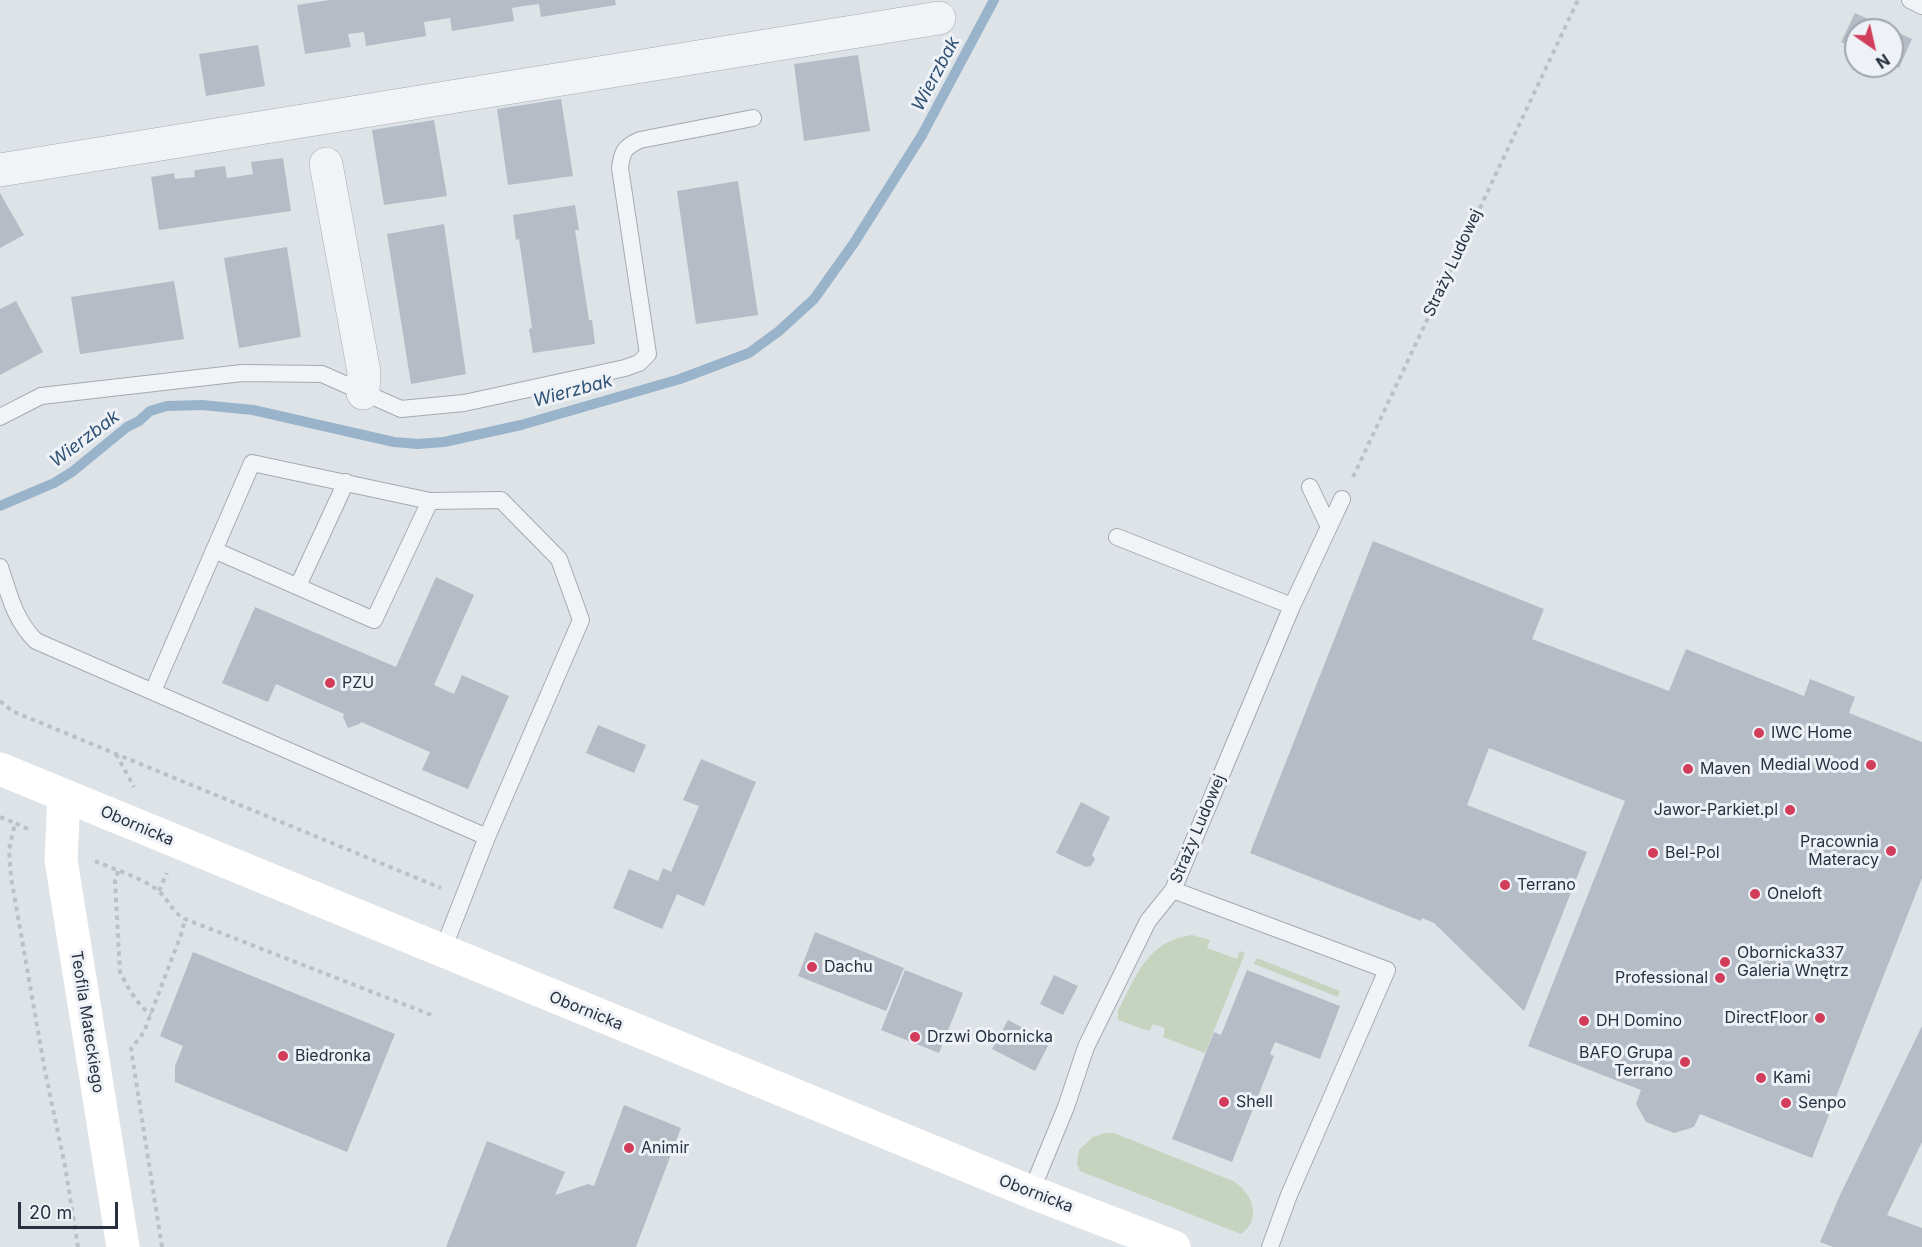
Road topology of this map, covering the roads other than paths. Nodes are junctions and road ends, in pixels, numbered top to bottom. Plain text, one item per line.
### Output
1 (1910, 0) edge
2 (1922, 6) edge
3 (939, 18) dead end
4 (753, 118) dead end
5 (326, 164) dead end
6 (0, 170) edge
7 (363, 393) junction
8 (0, 417) edge
9 (346, 482) junction
10 (1310, 488) dead end
11 (1342, 499) road end
12 (430, 501) junction
13 (1329, 527) junction
14 (1117, 537) dead end
15 (214, 550) junction
16 (0, 567) edge
17 (298, 586) junction
18 (1292, 606) junction
19 (153, 691) junction
20 (0, 769) edge
21 (64, 796) junction
22 (487, 837) junction
23 (1173, 890) junction
24 (442, 952) junction
25 (1031, 1192) junction
26 (123, 1247) edge
27 (1174, 1247) edge
28 (1270, 1247) edge

1 - 2 lane
3 - 6 street
4 - 7 lane
5 - 7 street
7 - 8 lane
9 - 12 lane
9 - 15 lane
9 - 17 lane
10 - 13 lane
11 - 13 lane, Straży Ludowej
12 - 17 lane
12 - 22 lane
13 - 18 lane, Straży Ludowej
14 - 18 lane
15 - 17 lane
15 - 19 lane
16 - 19 lane
18 - 23 lane, Straży Ludowej
19 - 22 lane
20 - 21 main road, Obornicka
21 - 24 main road, Obornicka
21 - 26 main road, Teofila Mateckiego
22 - 24 lane
23 - 25 lane, Straży Ludowej
23 - 28 lane
24 - 25 main road, Obornicka
25 - 27 main road, Obornicka

